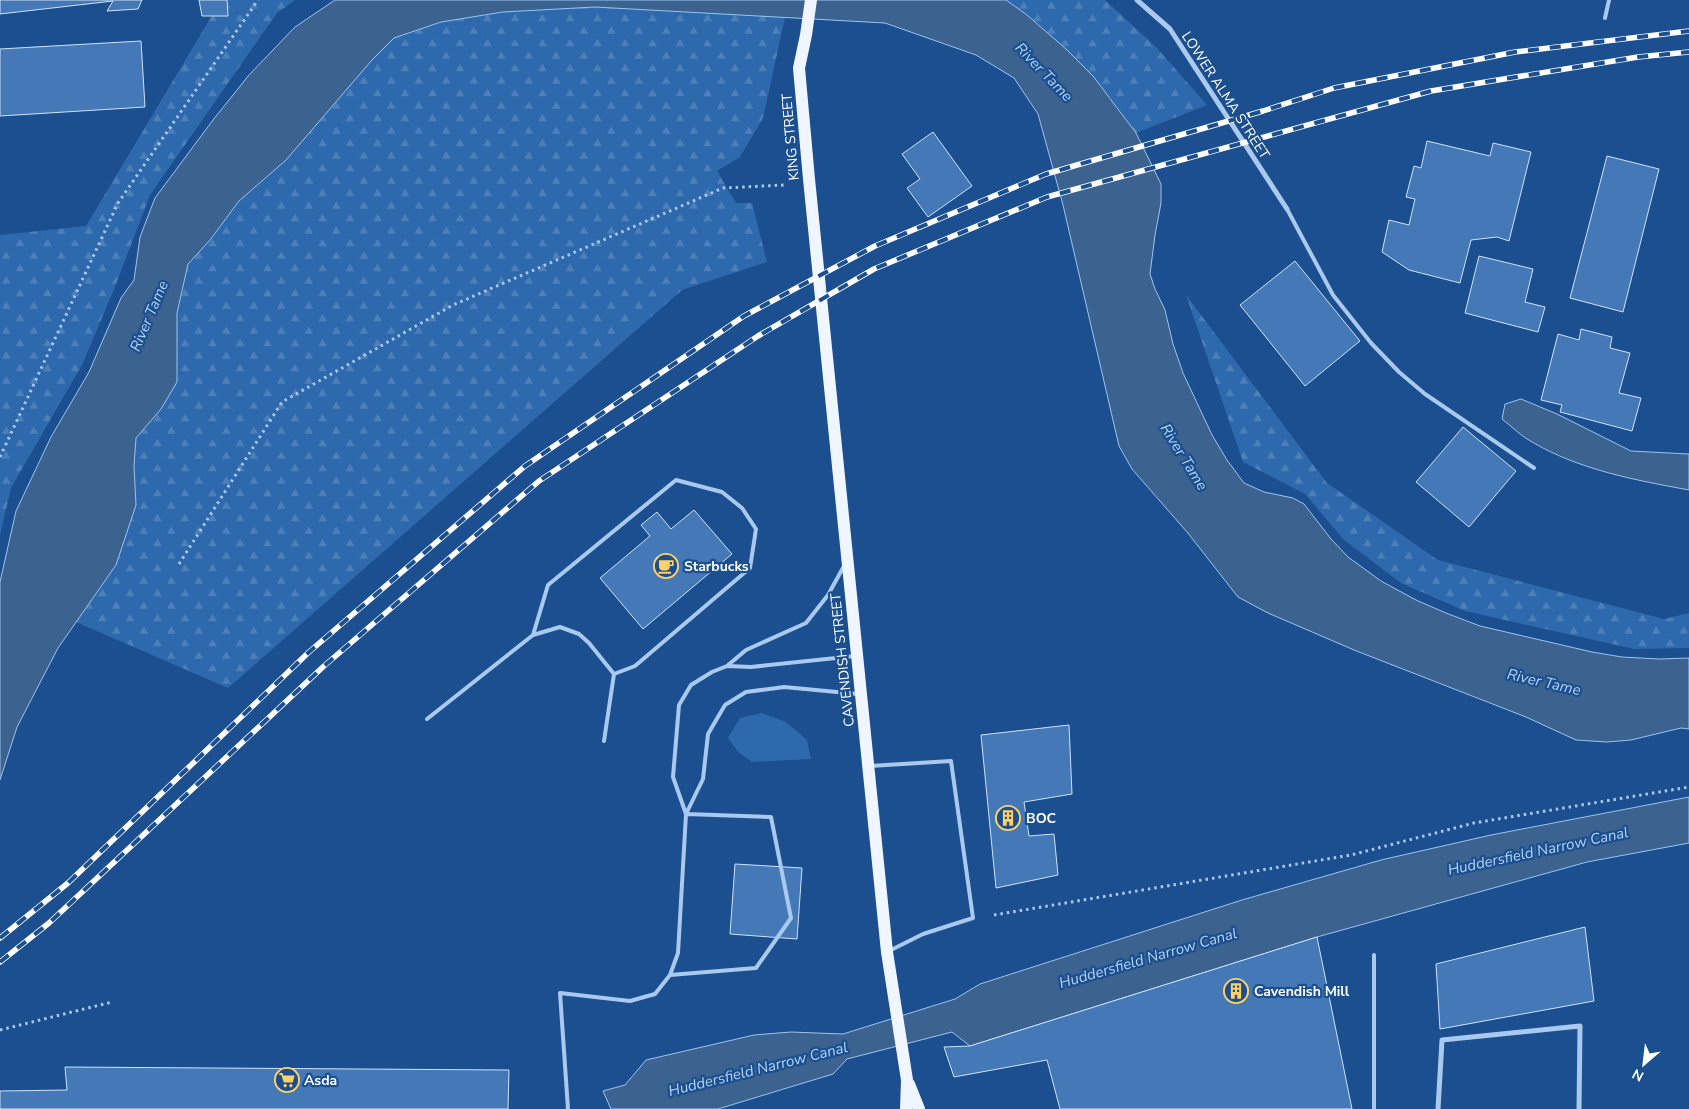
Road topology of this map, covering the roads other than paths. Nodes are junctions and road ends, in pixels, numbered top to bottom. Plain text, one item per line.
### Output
1 (811, 0) edge
2 (1137, 0) edge
3 (1609, 0) edge
4 (1605, 18) dead end
5 (1287, 209) joint
6 (814, 237) joint
7 (1534, 468) dead end
8 (847, 561) junction
9 (533, 635) junction
10 (857, 656) junction
11 (727, 666) junction
12 (614, 674) junction
13 (861, 694) junction
14 (427, 719) dead end
15 (604, 741) dead end
16 (868, 766) junction
17 (686, 814) junction
18 (887, 952) junction
19 (1374, 955) dead end
20 (670, 975) junction
21 (907, 1080) junction
22 (568, 1109) edge
23 (906, 1109) edge
24 (919, 1109) edge
25 (1374, 1109) edge
26 (1438, 1109) edge
27 (1579, 1109) edge

1 - 6 main road, KING STREET
2 - 5 street, LOWER ALMA STREET
3 - 4 lane
5 - 7 lane
6 - 8 main road, CAVENDISH STREET
8 - 10 main road, CAVENDISH STREET
8 - 11 lane
9 - 12 lane
9 - 12 lane
9 - 14 lane
10 - 11 lane
10 - 13 main road, CAVENDISH STREET
11 - 17 lane
12 - 15 lane
13 - 16 main road, CAVENDISH STREET
13 - 17 lane
16 - 18 main road, CAVENDISH STREET
16 - 18 lane
17 - 20 lane
17 - 20 lane
18 - 21 main road, CAVENDISH STREET
19 - 25 lane
20 - 22 lane
21 - 23 main road, CAVENDISH STREET
21 - 24 main road, CAVENDISH STREET
26 - 27 street

